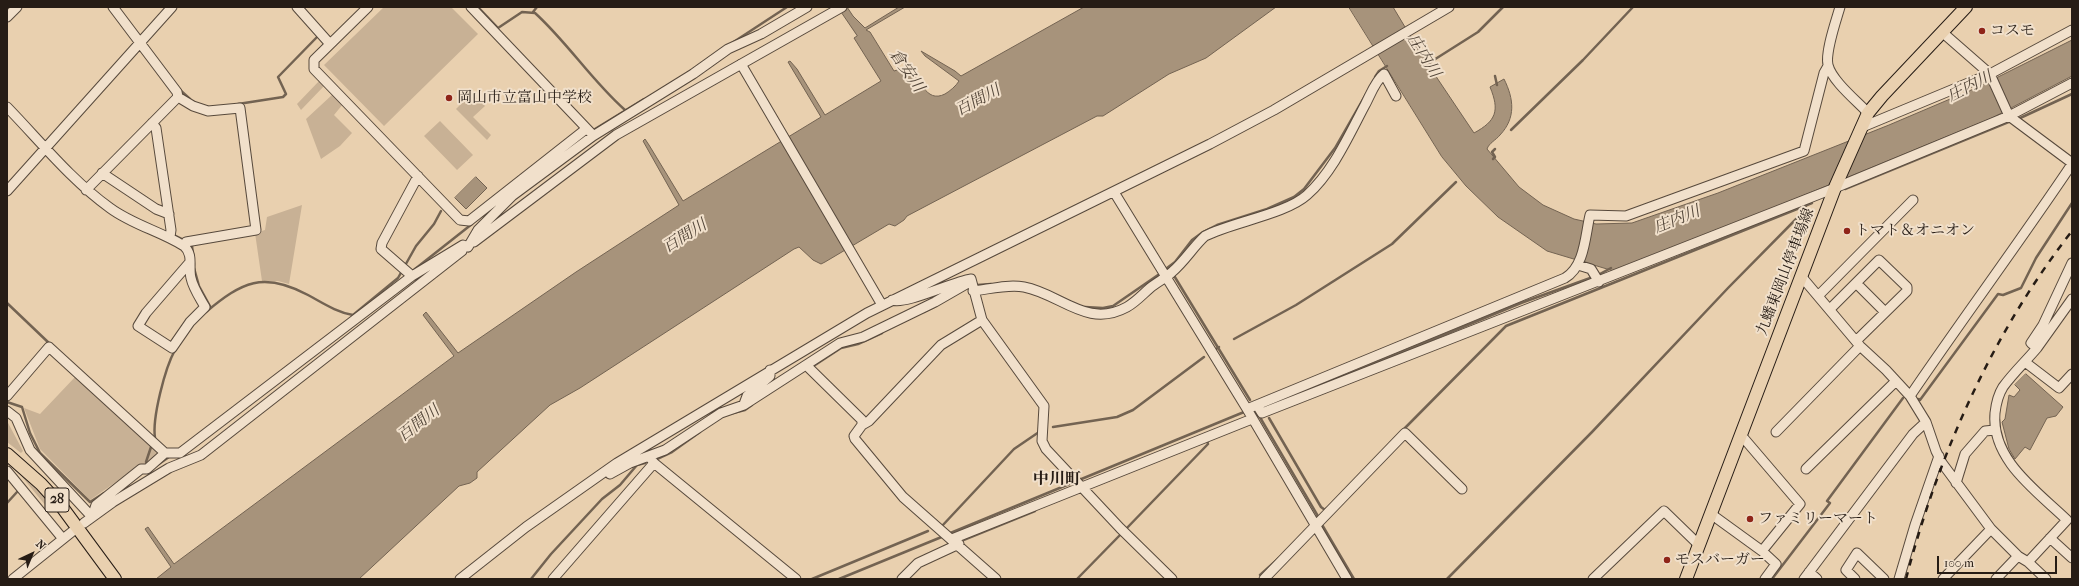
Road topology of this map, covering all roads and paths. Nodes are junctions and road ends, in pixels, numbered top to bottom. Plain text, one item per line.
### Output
1 (17, 7) edge
2 (114, 7) edge
3 (172, 7) edge
4 (297, 7) edge
5 (368, 7) edge
6 (471, 7) edge
7 (808, 7) edge
8 (842, 7) edge
9 (1449, 7) edge
10 (1840, 7) edge
11 (1966, 7) edge
12 (7, 17) edge
13 (2072, 30) edge
14 (1942, 32) junction
15 (140, 43) junction
16 (330, 44) junction
17 (741, 64) junction
18 (1828, 66) junction
19 (1991, 76) junction
20 (2072, 83) edge
21 (1396, 96) dead end
22 (178, 97) junction
23 (7, 107) edge
24 (1868, 113) junction
25 (2012, 117) junction
26 (152, 123) junction
27 (1859, 130) junction
28 (590, 132) junction
29 (46, 148) junction
30 (2072, 164) edge
31 (102, 173) junction
32 (418, 176) junction
33 (1836, 187) junction
34 (86, 190) junction
35 (7, 191) edge
36 (1114, 192) junction
37 (510, 193) junction
38 (1914, 200) dead end
39 (169, 214) junction
40 (171, 235) junction
41 (184, 246) junction
42 (468, 247) junction
43 (190, 262) junction
44 (2072, 262) edge
45 (1579, 263) junction
46 (1170, 274) junction
47 (412, 276) junction
48 (1801, 276) junction
49 (1597, 278) junction
50 (971, 281) junction
51 (1856, 283) junction
52 (973, 291) junction
53 (1818, 296) junction
54 (2072, 299) edge
55 (891, 300) junction
56 (882, 305) junction
57 (1830, 309) junction
58 (1884, 311) junction
59 (982, 320) junction
60 (1858, 343) junction
61 (2037, 348) junction
62 (2025, 362) junction
63 (808, 367) junction
64 (770, 370) junction
65 (2072, 374) edge
66 (1896, 381) junction
67 (7, 396) edge
68 (1910, 396) junction
69 (1257, 405) junction
70 (744, 406) junction
71 (1248, 409) junction
72 (7, 411) edge
73 (1252, 419) junction
74 (1926, 422) junction
75 (862, 425) junction
76 (1995, 430) junction
77 (1776, 432) dead end
78 (1741, 435) junction
79 (165, 453) junction
80 (7, 454) edge
81 (1939, 456) junction
82 (652, 459) junction
83 (1806, 469) dead end
84 (7, 471) edge
85 (599, 475) junction
86 (1956, 483) junction
87 (1079, 486) junction
88 (1462, 489) dead end
89 (1711, 514) junction
90 (2069, 517) edge
91 (88, 520) junction
92 (1319, 522) junction
93 (1991, 529) junction
94 (73, 531) dead end
95 (951, 538) junction
96 (2050, 538) junction
97 (63, 539) junction
98 (1699, 545) junction
99 (1762, 551) junction
100 (2018, 556) junction
101 (2072, 558) edge
102 (2028, 562) junction
103 (1806, 575) edge
104 (13, 579) edge
105 (115, 579) edge
106 (460, 579) edge
107 (553, 579) edge
108 (796, 579) edge
109 (902, 579) edge
110 (996, 579) edge
111 (1172, 579) edge
112 (1264, 579) edge
113 (1347, 579) edge
114 (1593, 579) edge
115 (1686, 579) edge
116 (1765, 579) edge
117 (1817, 579) edge
118 (1856, 579) edge
119 (1884, 579) edge
120 (1899, 579) edge
121 (1943, 579) edge
122 (1996, 579) edge
123 (2046, 579) edge

1 - 12 street
2 - 15 street
3 - 15 street
4 - 16 street
5 - 16 street
6 - 28 street
7 - 28 street
8 - 17 street
9 - 36 street
10 - 18 street
11 - 14 main road, 九蟠東岡山停車場線
13 - 19 street
14 - 19 street
14 - 24 main road, 九蟠東岡山停車場線
15 - 22 street
15 - 29 street
16 - 32 street
17 - 42 street
17 - 56 street
18 - 24 street
18 - 45 street
19 - 25 street
19 - 27 street
20 - 25 street
21 - 46 street
22 - 26 street
22 - 41 street
23 - 29 street
24 - 27 main road, 九蟠東岡山停車場線
25 - 30 street
25 - 33 street
26 - 31 street
26 - 39 street
27 - 33 main road, 九蟠東岡山停車場線
28 - 37 street
29 - 34 street
29 - 35 street
30 - 68 street
31 - 34 street
31 - 39 street
32 - 37 street
32 - 47 street
33 - 48 main road, 九蟠東岡山停車場線
33 - 49 street
34 - 40 street
36 - 46 street
36 - 55 street
37 - 42 street
38 - 53 street
39 - 40 street
40 - 41 street
41 - 43 street
42 - 47 street
42 - 91 street
43 - 43 street
44 - 61 street
45 - 49 street
45 - 69 street
46 - 52 street
46 - 71 street
47 - 79 street
48 - 53 street
48 - 78 main road, 九蟠東岡山停車場線
49 - 69 street
50 - 52 street
50 - 55 street
50 - 63 street
51 - 57 street
51 - 58 street
51 - 58 street
52 - 59 street
53 - 57 street
54 - 61 street
55 - 56 street
56 - 64 street
57 - 60 street
58 - 60 street
59 - 75 street
59 - 87 street
60 - 66 street
60 - 77 street
61 - 62 street
62 - 65 street
62 - 76 street
63 - 70 street
63 - 75 street
64 - 70 street
64 - 85 street
66 - 68 street
66 - 83 street
67 - 79 street
68 - 74 street
69 - 71 street
70 - 82 street
71 - 73 street
72 - 91 street
73 - 87 street
73 - 92 street
74 - 81 street
74 - 103 street
75 - 95 street
76 - 86 street
76 - 90 street
78 - 89 main road, 九蟠東岡山停車場線
78 - 99 street
79 - 91 street
80 - 105 main road, 28
81 - 86 street
81 - 120 street
82 - 85 street
82 - 107 street
82 - 108 street
84 - 97 street
85 - 106 street
86 - 93 street
87 - 95 street
87 - 111 street
88 - 92 street
89 - 98 main road, 九蟠東岡山停車場線
89 - 99 street
90 - 96 street
92 - 112 street
92 - 113 street
93 - 100 street
93 - 121 street
94 - 97 street
95 - 109 street
95 - 110 street
96 - 101 street
96 - 102 street
97 - 104 street
98 - 114 street
98 - 115 main road, 九蟠東岡山停車場線
99 - 116 street
100 - 102 street
100 - 122 street
102 - 123 street
103 - 117 street
118 - 119 street

